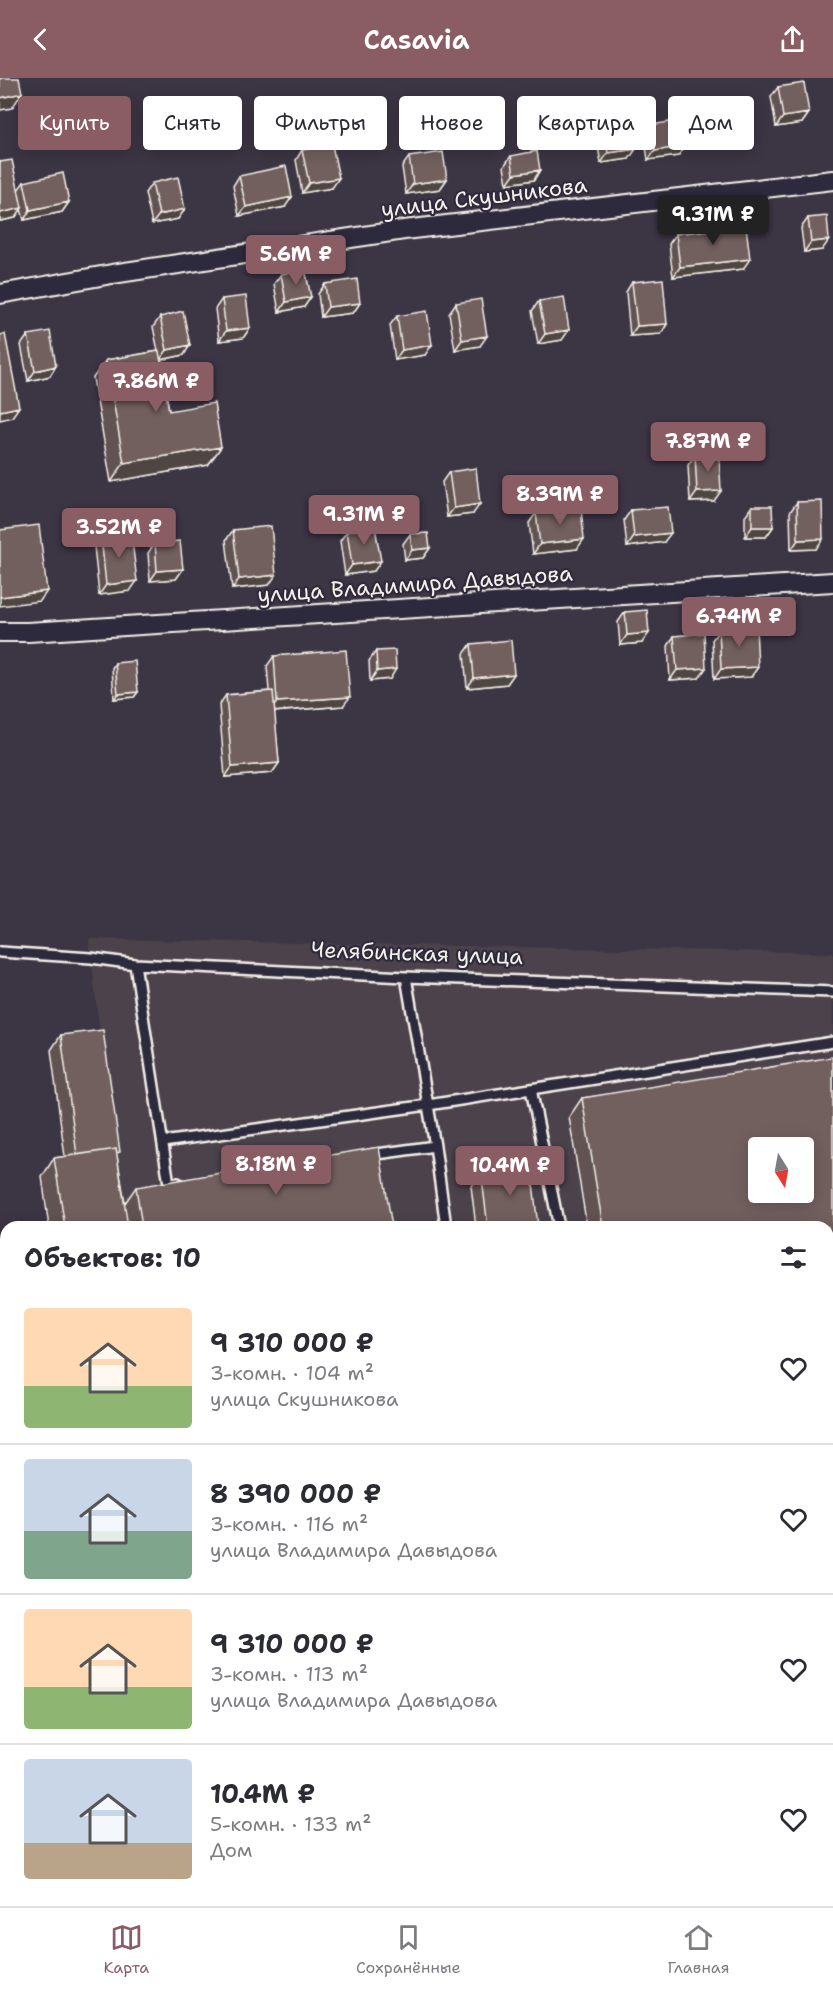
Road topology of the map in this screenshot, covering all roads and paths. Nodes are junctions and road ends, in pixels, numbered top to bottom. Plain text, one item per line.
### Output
1 (833, 180) edge
2 (0, 294) edge
3 (833, 582) edge
4 (0, 632) edge
5 (0, 952) edge
6 (135, 964) junction
7 (406, 977) junction
8 (833, 992) edge
9 (833, 1042) edge
10 (531, 1089) junction
11 (428, 1105) junction
12 (163, 1142) junction
13 (435, 1146) junction
14 (366, 1156) edge
15 (192, 1181) edge
16 (445, 1221) edge
17 (558, 1221) edge

1 - 2 street, улица Скушникова
3 - 4 street, улица Владимира Давыдова
5 - 6 lane, Челябинская улица
6 - 7 lane, Челябинская улица
6 - 12 lane
7 - 8 lane, Челябинская улица
7 - 11 lane
9 - 10 lane
10 - 11 lane
10 - 17 lane
11 - 12 lane
11 - 13 lane
12 - 15 lane
13 - 14 lane
13 - 16 lane

